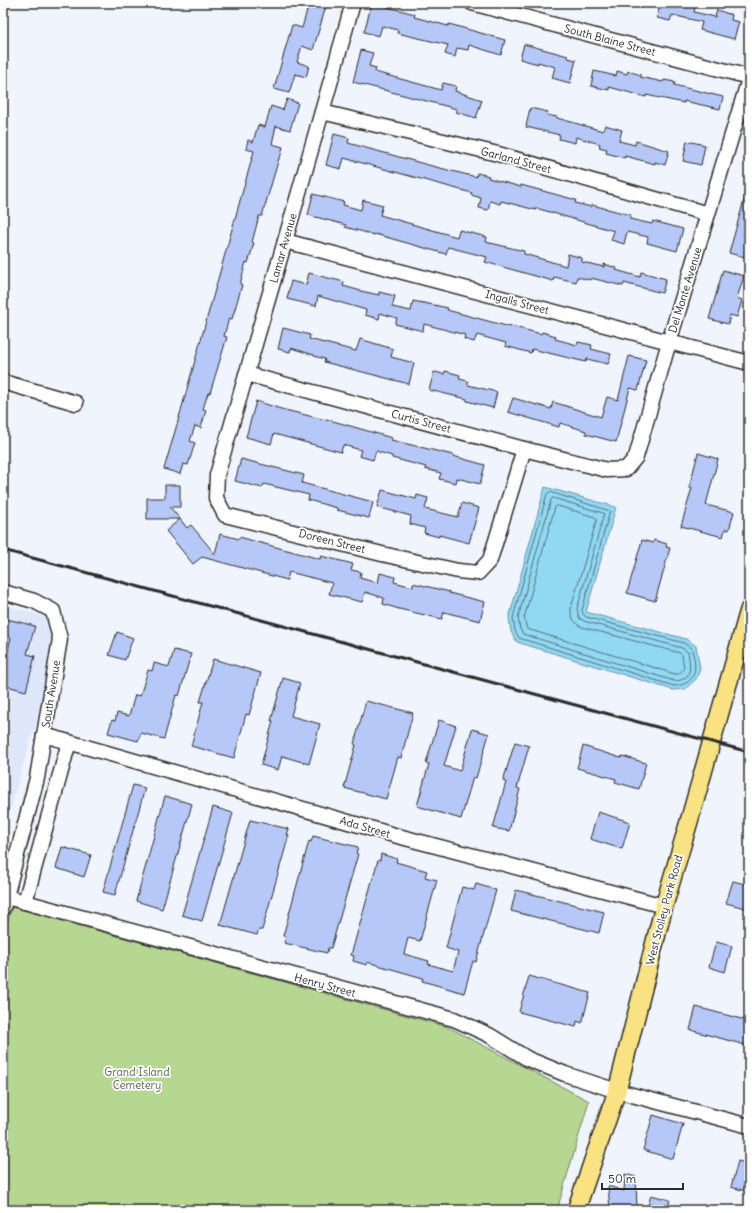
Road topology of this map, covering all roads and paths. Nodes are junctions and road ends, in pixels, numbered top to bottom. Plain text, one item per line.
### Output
1 (353, 3) edge
2 (472, 3) edge
3 (749, 78) edge
4 (322, 112) junction
5 (708, 214) junction
6 (285, 241) junction
7 (669, 342) junction
8 (749, 363) edge
9 (246, 374) junction
10 (3, 382) edge
11 (76, 403) dead end
12 (524, 449) junction
13 (596, 467) joint
14 (216, 494) joint
15 (3, 592) edge
16 (749, 610) edge
17 (44, 735) junction
18 (69, 742) junction
19 (4, 901) edge
20 (25, 902) junction
21 (664, 906) junction
22 (617, 1091) junction
23 (749, 1126) edge
24 (576, 1210) edge

1 - 4 street, Lamar Avenue
2 - 3 street, South Blaine Street
3 - 5 street, Del Monte Avenue
4 - 5 street, Garland Street
4 - 6 street, Lamar Avenue
5 - 7 street, Del Monte Avenue
6 - 7 street, Ingalls Street
6 - 9 street, Lamar Avenue
7 - 8 street, Ingalls Street
7 - 13 street, Del Monte Avenue
9 - 12 street, Curtis Street
9 - 14 street, Lamar Avenue
10 - 11 street
12 - 13 street, Curtis Street
12 - 14 street, Doreen Street
15 - 17 street, South Avenue
16 - 21 main road, West Stolley Park Road
17 - 18 street, South Avenue
17 - 19 street
18 - 20 street
18 - 21 street, Ada Street
19 - 20 street, Henry Street
20 - 22 street, Henry Street
21 - 22 main road, West Stolley Park Road
22 - 23 street, Henry Street
22 - 24 main road, West Stolley Park Road

